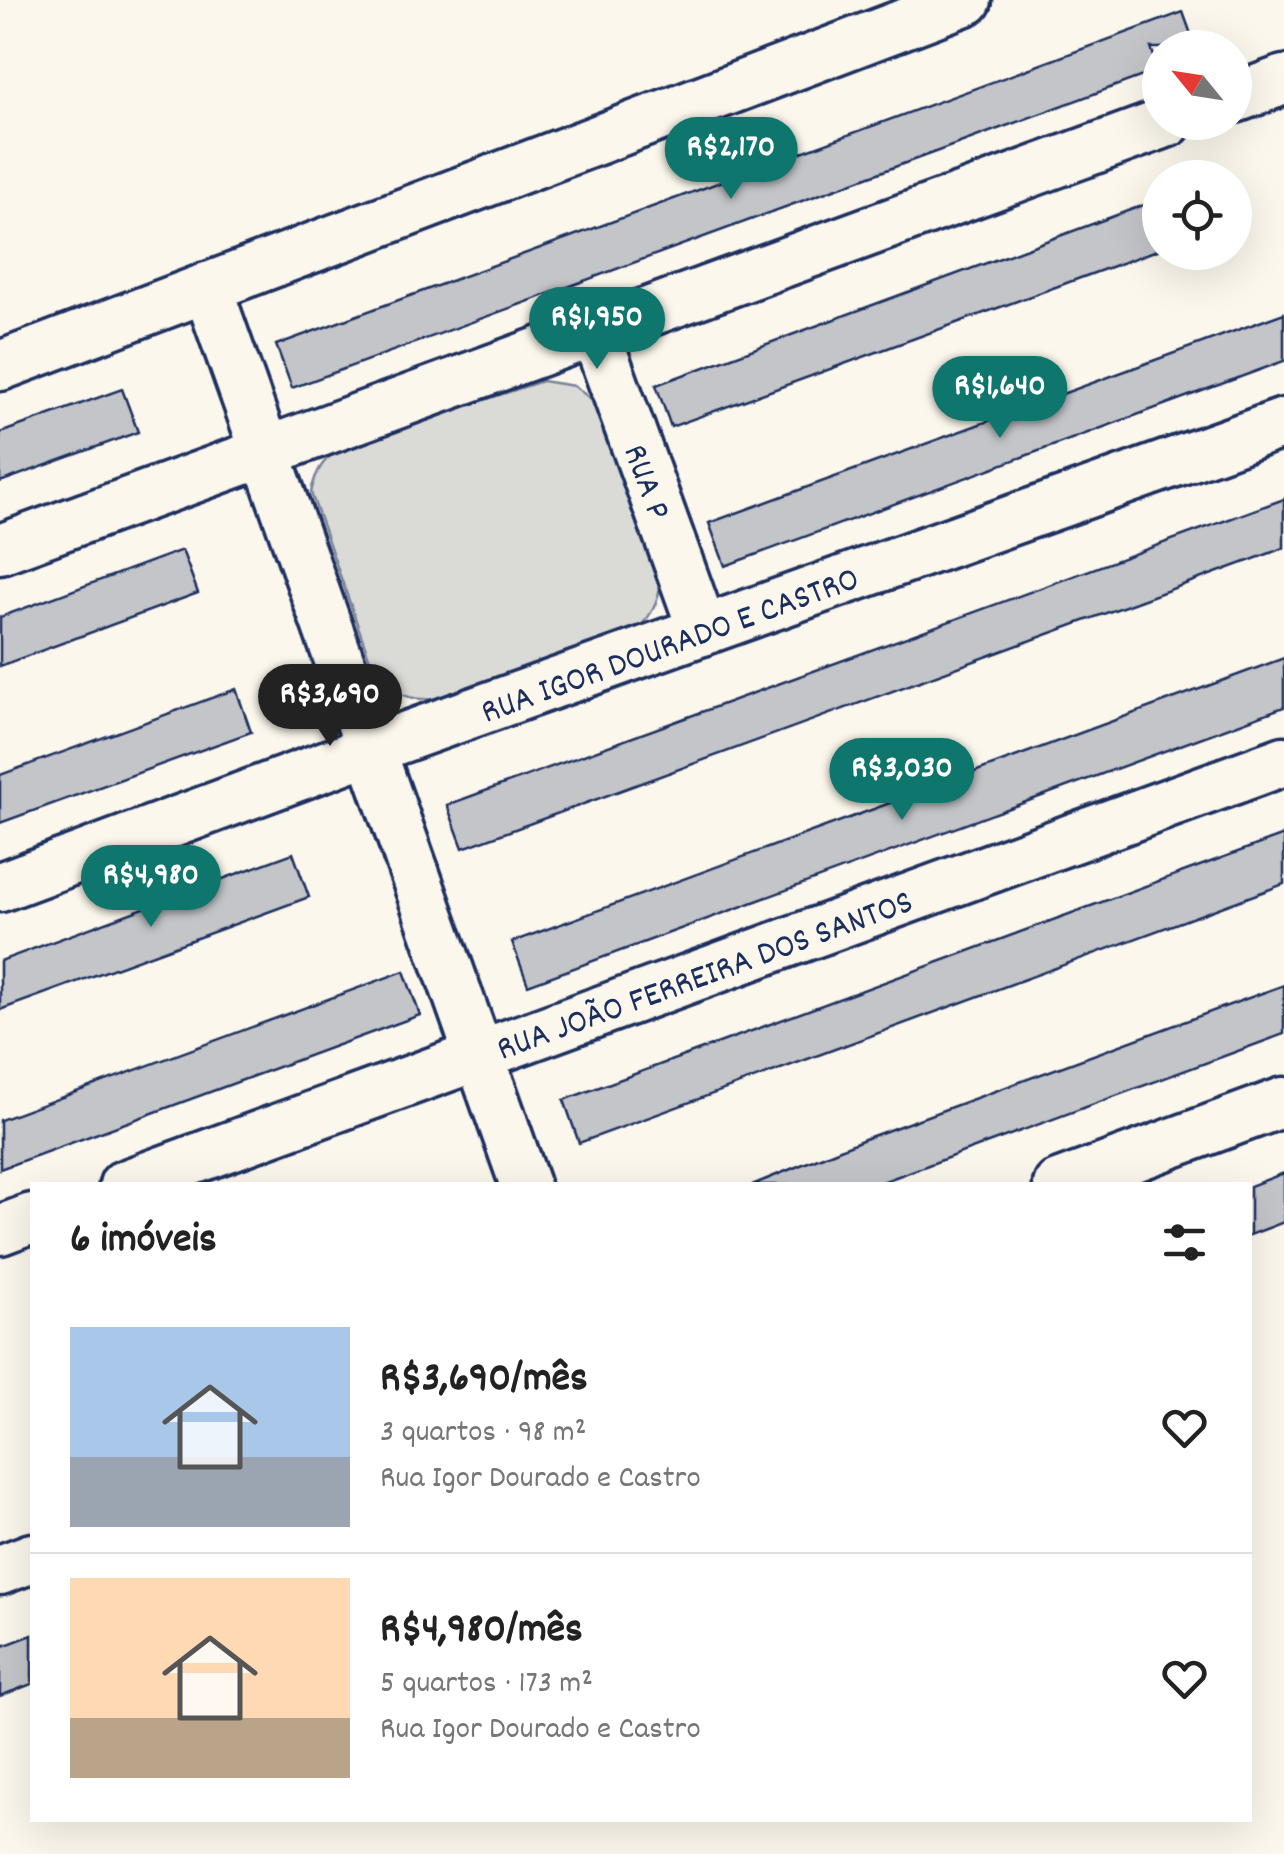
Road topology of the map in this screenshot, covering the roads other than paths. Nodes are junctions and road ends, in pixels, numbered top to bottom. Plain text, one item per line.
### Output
1 (968, 0) edge
2 (1284, 80) edge
3 (1252, 92) edge
4 (1142, 132) edge
5 (207, 286) junction
6 (595, 332) junction
7 (0, 366) edge
8 (1284, 423) edge
9 (266, 452) junction
10 (0, 548) edge
11 (703, 631) junction
12 (371, 749) junction
13 (1284, 761) edge
14 (0, 886) edge
15 (479, 1055) junction
16 (1284, 1102) edge
17 (132, 1182) edge
18 (524, 1182) edge
19 (1066, 1182) edge
20 (30, 1219) edge
21 (0, 1230) edge
22 (30, 1559) edge
23 (0, 1570) edge

1 - 5 street
2 - 3 street
4 - 6 street
5 - 7 street
5 - 9 street
6 - 9 street
6 - 11 street, RUA P
8 - 11 street, RUA IGOR DOURADO E CASTRO
9 - 10 street
9 - 12 street
11 - 12 street, RUA IGOR DOURADO E CASTRO
12 - 14 street, RUA IGOR DOURADO E CASTRO
12 - 15 street
13 - 15 street, RUA JOÃO FERREIRA DOS SANTOS
15 - 17 street, RUA JOÃO FERREIRA DOS SANTOS
15 - 18 street
16 - 19 street
20 - 21 street
22 - 23 street

